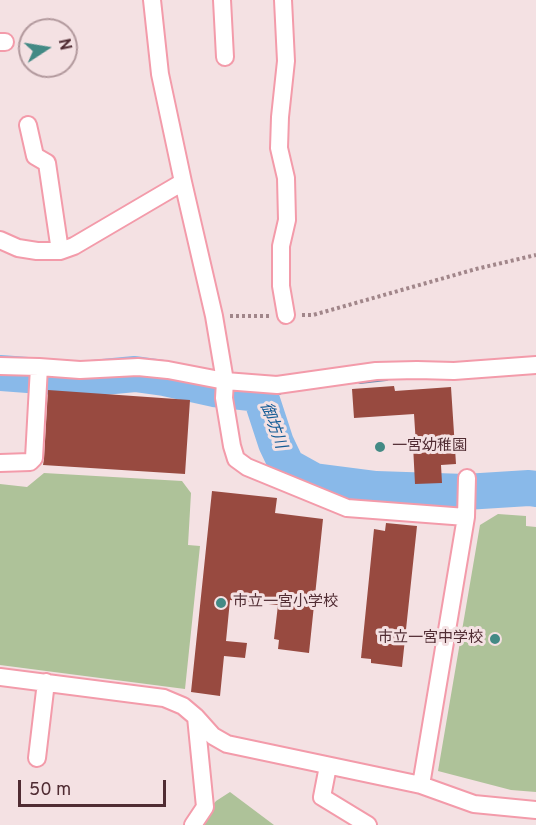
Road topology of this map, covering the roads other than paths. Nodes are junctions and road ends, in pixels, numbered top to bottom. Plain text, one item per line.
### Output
1 (152, 0) edge
2 (222, 0) edge
3 (284, 0) edge
4 (225, 57) dead end
5 (28, 125) dead end
6 (183, 182) junction
7 (0, 240) edge
8 (60, 250) junction
9 (286, 315) road end
10 (536, 365) edge
11 (0, 366) edge
12 (39, 373) junction
13 (224, 388) junction
14 (0, 463) edge
15 (466, 478) dead end
16 (466, 511) junction
17 (0, 677) edge
18 (46, 682) junction
19 (196, 717) junction
20 (37, 758) dead end
21 (328, 766) junction
22 (421, 785) junction
23 (513, 808) junction
24 (536, 810) edge
25 (193, 825) edge
26 (368, 825) edge
27 (516, 825) edge

1 - 6 street
2 - 4 street
3 - 9 street
5 - 8 street
6 - 8 street
6 - 13 street
7 - 8 street
10 - 13 street
11 - 12 street
12 - 13 street
12 - 14 street
13 - 16 street
15 - 16 street
16 - 22 street
17 - 18 street
18 - 19 street
18 - 20 street
19 - 21 street
19 - 25 street
21 - 22 street
21 - 26 street
22 - 23 street
23 - 24 street
23 - 27 street

